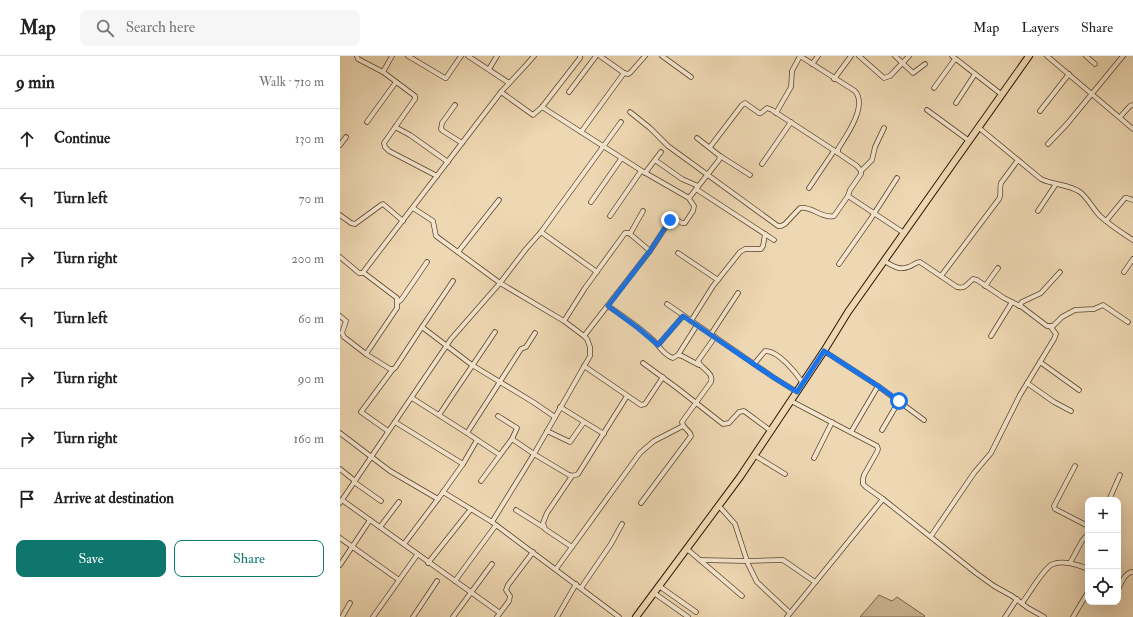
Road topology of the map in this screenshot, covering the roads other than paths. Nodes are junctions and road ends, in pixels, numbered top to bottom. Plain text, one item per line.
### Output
1 (356, 56) edge
2 (392, 56) edge
3 (408, 56) edge
4 (461, 56) edge
5 (468, 56) edge
6 (497, 56) edge
7 (534, 56) edge
8 (580, 56) edge
9 (596, 56) edge
10 (600, 56) edge
11 (644, 56) edge
12 (662, 56) edge
13 (800, 56) edge
14 (818, 56) edge
15 (850, 56) edge
16 (859, 56) edge
17 (895, 56) edge
18 (909, 56) edge
19 (1029, 56) edge
20 (1047, 56) edge
21 (1086, 56) edge
22 (1123, 56) edge
23 (953, 58) edge
24 (902, 63) junction
25 (812, 64) junction
26 (925, 64) dead end
27 (1095, 64) dead end
28 (489, 69) junction
29 (383, 72) junction
30 (624, 72) junction
31 (975, 74) junction
32 (1069, 74) junction
33 (691, 77) dead end
34 (834, 79) junction
35 (396, 82) junction
36 (509, 83) junction
37 (934, 88) dead end
38 (501, 92) junction
39 (569, 92) dead end
40 (1001, 94) junction
41 (1092, 94) junction
42 (956, 103) dead end
43 (455, 105) dead end
44 (1133, 105) edge
45 (542, 107) junction
46 (926, 110) dead end
47 (1040, 111) dead end
48 (630, 112) dead end
49 (776, 113) junction
50 (1120, 117) junction
51 (366, 122) dead end
52 (621, 122) dead end
53 (791, 122) junction
54 (395, 127) junction
55 (978, 127) junction
56 (884, 128) dead end
57 (1133, 129) edge
58 (581, 132) junction
59 (346, 137) dead end
60 (697, 138) dead end
61 (968, 140) junction
62 (462, 143) junction
63 (1048, 144) dead end
64 (340, 145) edge
65 (603, 147) junction
66 (710, 147) junction
67 (834, 151) junction
68 (661, 152) dead end
69 (838, 153) junction
70 (720, 156) junction
71 (621, 158) junction
72 (655, 160) junction
73 (1018, 160) junction
74 (448, 162) junction
75 (762, 164) dead end
76 (861, 171) junction
77 (643, 172) junction
78 (707, 175) junction
79 (437, 176) junction
80 (750, 176) dead end
81 (897, 178) dead end
82 (1056, 184) junction
83 (697, 187) junction
84 (809, 188) dead end
85 (848, 196) junction
86 (690, 198) junction
87 (1132, 199) edge
88 (499, 200) dead end
89 (591, 202) dead end
90 (413, 208) junction
91 (643, 211) dead end
92 (1038, 211) dead end
93 (874, 214) junction
94 (340, 215) edge
95 (610, 216) dead end
96 (403, 221) junction
97 (1106, 222) junction
98 (541, 232) junction
99 (904, 233) junction
100 (630, 234) junction
101 (765, 234) junction
102 (774, 240) dead end
103 (1133, 240) edge
104 (650, 251) junction
105 (458, 252) junction
106 (678, 253) dead end
107 (340, 257) edge
108 (1133, 259) edge
109 (884, 260) junction
110 (427, 262) dead end
111 (839, 264) dead end
112 (998, 268) dead end
113 (597, 272) junction
114 (1060, 272) dead end
115 (1124, 272) dead end
116 (364, 273) junction
117 (941, 276) junction
118 (718, 280) junction
119 (453, 281) dead end
120 (500, 282) junction
121 (985, 286) junction
122 (738, 293) dead end
123 (398, 302) junction
124 (1012, 302) junction
125 (667, 304) dead end
126 (608, 306) junction
127 (1019, 306) junction
128 (340, 316) edge
129 (683, 316) junction
130 (691, 321) junction
131 (564, 322) junction
132 (1128, 322) dead end
133 (697, 325) junction
134 (1050, 326) junction
135 (422, 328) junction
136 (495, 332) dead end
137 (535, 333) dead end
138 (584, 336) junction
139 (713, 336) junction
140 (991, 336) dead end
141 (658, 345) junction
142 (446, 346) junction
143 (824, 351) junction
144 (366, 354) junction
145 (678, 356) junction
146 (1040, 362) junction
147 (643, 363) dead end
148 (754, 364) junction
149 (472, 366) junction
150 (584, 366) junction
151 (700, 366) junction
152 (392, 369) junction
153 (663, 377) junction
154 (499, 382) junction
155 (803, 383) junction
156 (1027, 383) junction
157 (878, 386) junction
158 (1079, 390) dead end
159 (797, 392) junction
160 (627, 396) junction
161 (412, 398) junction
162 (790, 401) junction
163 (899, 401) junction
164 (696, 403) junction
165 (560, 407) junction
166 (1071, 411) dead end
167 (439, 415) junction
168 (498, 416) dead end
169 (555, 417) junction
170 (924, 420) dead end
171 (395, 422) junction
172 (584, 422) junction
173 (832, 422) junction
174 (683, 426) junction
175 (771, 430) junction
176 (882, 430) dead end
177 (388, 431) junction
178 (547, 431) junction
179 (850, 432) junction
180 (340, 433) edge
181 (467, 433) junction
182 (604, 434) junction
183 (512, 439) junction
184 (477, 440) junction
185 (534, 454) junction
186 (500, 455) junction
187 (754, 455) junction
188 (371, 456) junction
189 (814, 458) dead end
190 (464, 464) junction
191 (1075, 466) dead end
192 (340, 469) edge
193 (785, 474) dead end
194 (1120, 475) dead end
195 (572, 476) junction
196 (354, 481) junction
197 (481, 481) dead end
198 (443, 492) junction
199 (1110, 497) edge
200 (438, 499) junction
201 (883, 499) junction
202 (381, 501) dead end
203 (341, 502) edge
204 (399, 502) dead end
205 (641, 503) dead end
206 (718, 506) junction
207 (471, 509) junction
208 (516, 510) dead end
209 (370, 520) junction
210 (494, 523) junction
211 (622, 524) dead end
212 (1085, 524) edge
213 (543, 527) junction
214 (380, 528) junction
215 (930, 536) junction
216 (340, 538) edge
217 (1085, 538) edge
218 (404, 544) junction
219 (352, 547) junction
220 (572, 547) junction
221 (687, 549) junction
222 (533, 552) junction
223 (417, 555) junction
224 (700, 560) junction
225 (747, 561) junction
226 (428, 562) junction
227 (1070, 563) junction
228 (492, 564) dead end
229 (340, 565) edge
230 (556, 569) junction
231 (1086, 569) edge
232 (1133, 572) edge
233 (399, 580) junction
234 (437, 581) dead end
235 (455, 581) junction
236 (815, 582) junction
237 (576, 584) junction
238 (1121, 584) edge
239 (659, 586) junction
240 (581, 588) junction
241 (471, 592) junction
242 (654, 593) junction
243 (742, 596) dead end
244 (1085, 597) edge
245 (1017, 599) junction
246 (350, 603) dead end
247 (1022, 603) junction
248 (696, 612) dead end
249 (790, 613) junction
250 (499, 615) edge
251 (342, 617) edge
252 (373, 617) edge
253 (413, 617) edge
254 (453, 617) edge
255 (557, 617) edge
256 (619, 617) edge
257 (636, 617) edge
258 (688, 617) edge
259 (787, 617) edge
260 (1005, 617) edge
261 (1044, 617) edge
262 (1073, 617) edge

1 - 29 street
2 - 29 street
3 - 4 street
5 - 28 street
6 - 28 street
7 - 36 street
8 - 45 street
9 - 39 street
10 - 30 street
11 - 30 street
12 - 33 street
13 - 25 street
13 - 49 street
14 - 25 street
15 - 34 street
16 - 24 street
17 - 24 street
18 - 24 street
19 - 40 main road
20 - 32 street
21 - 27 street
22 - 41 street
23 - 31 street
23 - 37 street
24 - 26 street
25 - 34 street
28 - 36 street
29 - 35 street
30 - 58 street
31 - 40 street
31 - 42 street
32 - 41 street
32 - 47 street
34 - 69 street
35 - 51 street
35 - 54 street
36 - 38 street
38 - 45 street
38 - 62 street
40 - 55 main road
41 - 50 street
41 - 63 street
43 - 62 street
44 - 50 street
45 - 58 street
46 - 61 street
48 - 78 street
49 - 53 street
49 - 66 street
50 - 57 street
52 - 65 street
53 - 67 street
53 - 75 street
54 - 74 street
54 - 79 street
55 - 61 main road
55 - 73 street
56 - 76 street
58 - 65 street
59 - 64 street
60 - 66 street
61 - 99 main road
62 - 74 street
65 - 71 street
65 - 98 street
66 - 70 street
67 - 69 street
67 - 84 street
68 - 72 street
69 - 76 street
70 - 78 street
70 - 80 street
71 - 77 street
71 - 89 street
72 - 77 street
72 - 83 street
73 - 82 street
73 - 117 street
74 - 79 street
76 - 85 street
77 - 86 street
77 - 95 street
78 - 83 street
78 - 85 street
79 - 90 street
81 - 93 street
82 - 92 street
82 - 97 street
83 - 86 street
83 - 101 street
85 - 93 street
86 - 104 street
87 - 97 street
88 - 105 street
90 - 96 street
90 - 105 street
91 - 100 street
93 - 99 street
93 - 111 street
94 - 96 street
96 - 116 street
97 - 103 street
98 - 113 street
98 - 120 street
99 - 109 main road
100 - 104 street
100 - 113 street
101 - 102 street
101 - 118 street
104 - 126 street
105 - 120 street
106 - 118 street
107 - 116 street
108 - 115 street
109 - 117 street
109 - 143 main road
110 - 123 street
112 - 121 street
113 - 131 street
114 - 127 street
116 - 123 street
117 - 121 street
118 - 130 street
119 - 135 street
120 - 131 street
120 - 142 street
121 - 124 street
122 - 139 street
123 - 144 street
124 - 127 street
124 - 140 street
125 - 129 street
126 - 138 street
126 - 141 street
127 - 134 street
128 - 144 street
129 - 130 street
129 - 141 street
130 - 133 street
131 - 138 street
132 - 134 street
133 - 139 street
133 - 145 street
134 - 146 street
135 - 142 street
135 - 152 street
136 - 149 street
137 - 154 street
138 - 150 street
139 - 148 street
139 - 151 street
141 - 145 street
142 - 149 street
142 - 161 street
143 - 155 main road
143 - 157 street
144 - 152 street
145 - 151 street
146 - 156 street
146 - 158 street
147 - 153 street
148 - 155 street
148 - 159 street
149 - 154 street
149 - 167 street
150 - 160 street
150 - 165 street
151 - 164 street
152 - 177 street
153 - 160 street
153 - 164 street
154 - 169 street
154 - 181 street
155 - 159 main road
156 - 166 street
156 - 215 street
157 - 163 street
157 - 179 street
159 - 162 main road
160 - 182 street
161 - 167 street
161 - 171 street
162 - 173 street
162 - 175 main road
163 - 170 street
163 - 176 street
164 - 174 street
164 - 175 street
165 - 169 street
165 - 172 street
167 - 181 street
168 - 183 street
169 - 178 street
171 - 177 street
171 - 190 street
172 - 178 street
172 - 182 street
173 - 179 street
173 - 189 street
174 - 205 street
174 - 220 street
175 - 187 main road
177 - 188 street
178 - 185 street
179 - 201 street
180 - 188 street
181 - 184 street
182 - 195 street
183 - 185 street
183 - 186 street
184 - 186 street
184 - 190 street
185 - 195 street
185 - 210 street
186 - 197 street
187 - 193 street
187 - 206 main road
188 - 196 street
188 - 200 street
190 - 198 street
191 - 212 street
192 - 196 street
194 - 199 street
195 - 213 street
196 - 202 street
196 - 203 street
198 - 200 street
198 - 207 street
200 - 218 street
201 - 215 street
201 - 236 street
203 - 209 street
204 - 214 street
206 - 221 main road
206 - 225 street
207 - 210 street
207 - 226 street
208 - 213 street
209 - 214 street
209 - 219 street
210 - 222 street
210 - 235 street
211 - 240 street
213 - 220 street
214 - 218 street
215 - 245 street
216 - 219 street
217 - 227 street
218 - 223 street
219 - 229 street
219 - 233 street
220 - 230 street
221 - 224 street
221 - 239 main road
222 - 230 street
222 - 250 street
223 - 226 street
223 - 233 street
224 - 225 street
224 - 243 street
225 - 236 street
225 - 249 street
226 - 235 street
227 - 231 street
227 - 247 street
228 - 241 street
230 - 237 street
232 - 238 street
233 - 252 street
234 - 253 street
235 - 241 street
236 - 249 street
237 - 240 street
237 - 255 street
239 - 242 main road
239 - 248 street
240 - 256 street
241 - 250 street
241 - 254 street
242 - 257 main road
242 - 258 street
244 - 262 street
245 - 247 street
245 - 260 street
246 - 251 street
247 - 261 street
249 - 259 street

